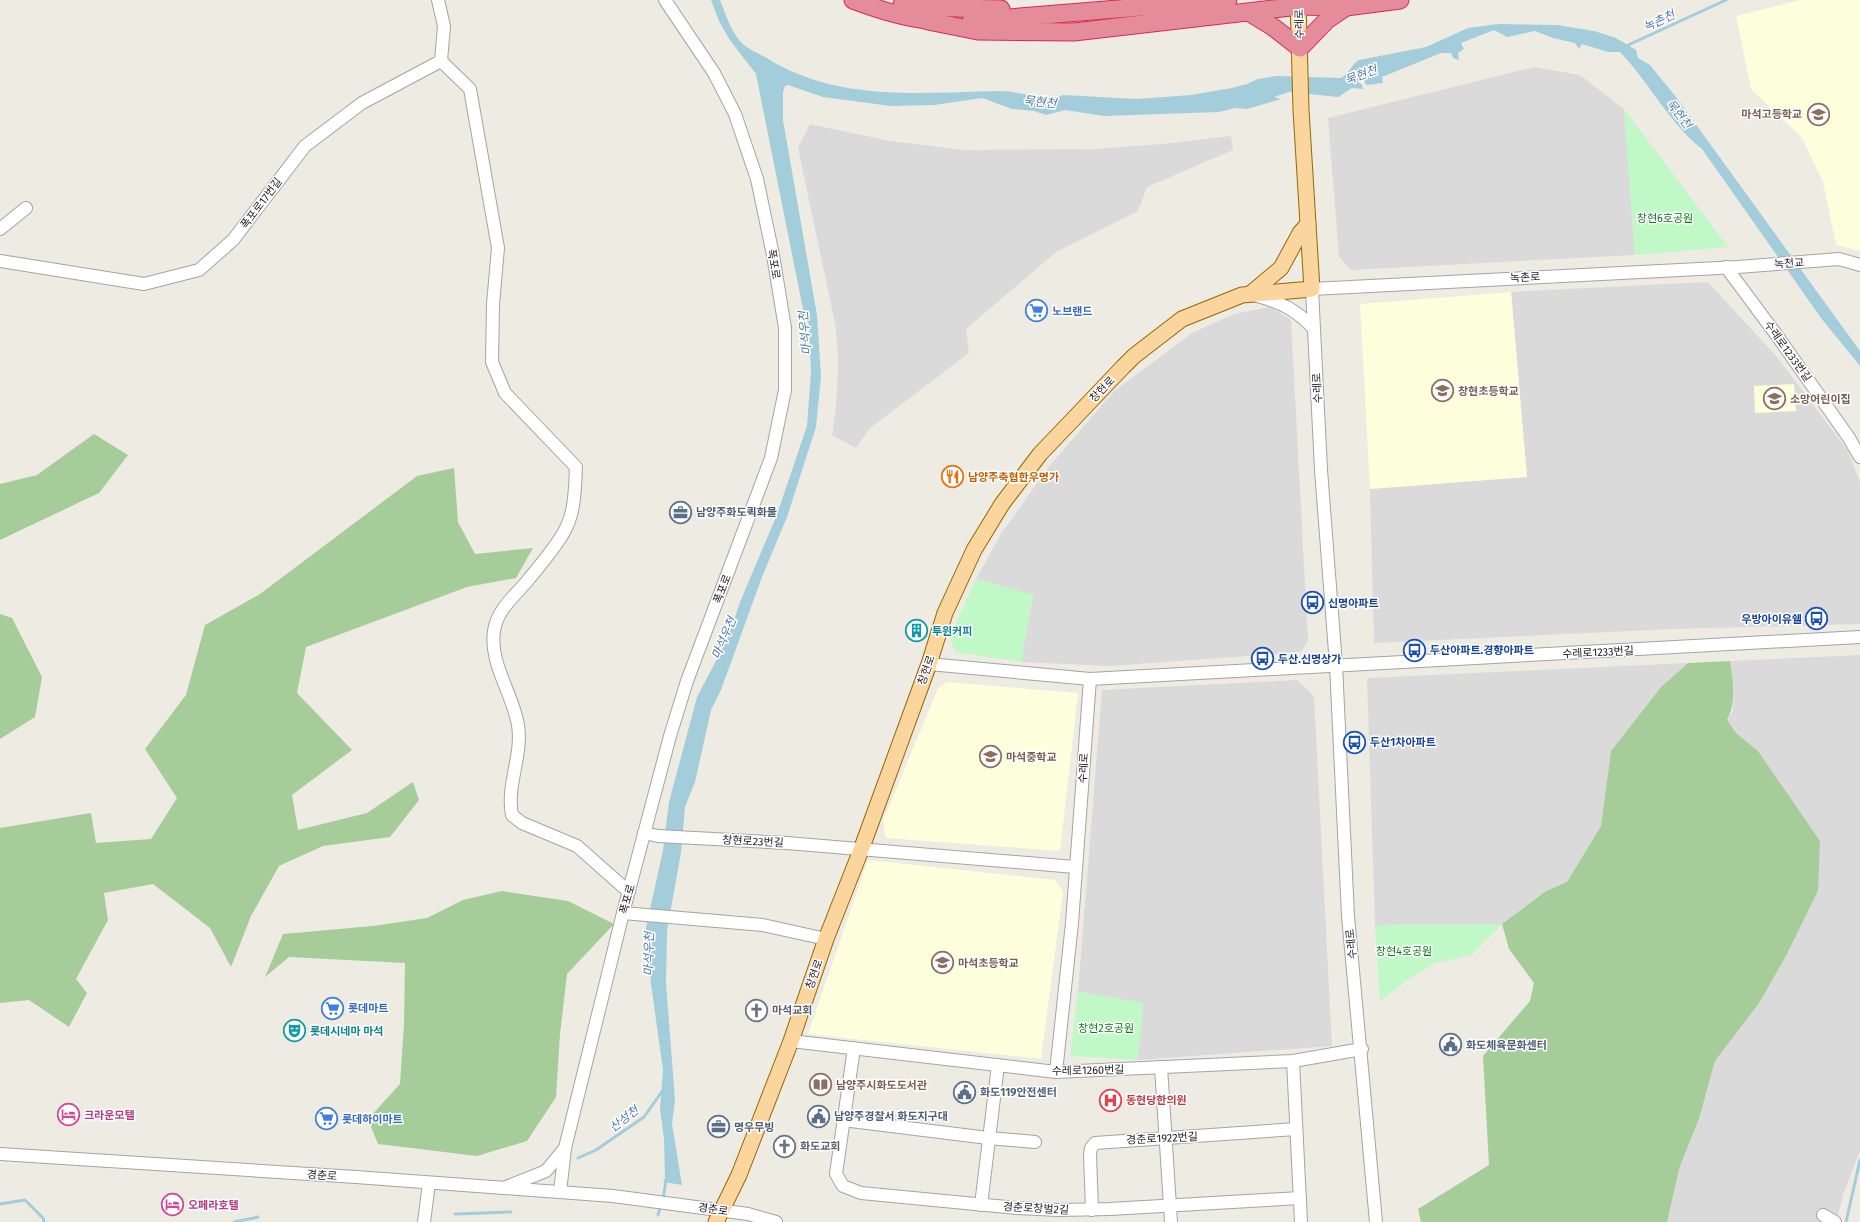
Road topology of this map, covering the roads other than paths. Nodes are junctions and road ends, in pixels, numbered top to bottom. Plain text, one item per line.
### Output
1 (438, 0) edge
2 (665, 0) edge
3 (853, 0) edge
4 (882, 0) edge
5 (985, 0) edge
6 (1086, 0) edge
7 (1228, 0) edge
8 (1400, 0) edge
9 (1299, 3) edge
10 (1346, 7) junction
11 (952, 8) junction
12 (1250, 13) junction
13 (928, 20) junction
14 (1300, 48) junction
15 (441, 62) junction
16 (26, 208) dead end
17 (1308, 224) junction
18 (0, 229) edge
19 (0, 261) edge
20 (1860, 265) edge
21 (1732, 267) junction
22 (1312, 289) junction
23 (1250, 294) junction
24 (1314, 329) junction
25 (1860, 457) edge
26 (1860, 637) edge
27 (929, 664) junction
28 (1336, 665) junction
29 (1090, 679) junction
30 (644, 834) junction
31 (861, 850) junction
32 (1075, 867) junction
33 (629, 892) junction
34 (622, 913) junction
35 (826, 939) junction
36 (791, 1041) junction
37 (854, 1048) junction
38 (1362, 1049) junction
39 (1293, 1061) junction
40 (998, 1065) junction
41 (1161, 1067) junction
42 (1056, 1072) junction
43 (844, 1120) junction
44 (1296, 1129) junction
45 (988, 1138) junction
46 (1166, 1138) junction
47 (1035, 1142) dead end
48 (565, 1148) junction
49 (0, 1154) edge
50 (430, 1183) junction
51 (501, 1188) junction
52 (560, 1192) junction
53 (1300, 1198) junction
54 (981, 1205) junction
55 (1170, 1207) junction
56 (1092, 1210) junction
57 (718, 1216) edge
58 (424, 1222) edge
59 (775, 1222) edge
60 (788, 1222) edge
61 (1171, 1222) edge
62 (1301, 1222) edge
63 (1376, 1222) edge

1 - 15 street
2 - 30 street, 폭포로
3 - 13 highway
4 - 11 highway
5 - 11 highway
6 - 11 highway
7 - 13 highway
8 - 10 highway
9 - 10 highway
9 - 12 highway
9 - 14 main road, 수레로
10 - 14 highway
12 - 13 highway
12 - 14 highway
14 - 17 main road, 수레로
15 - 19 street, 폭포로17번길
15 - 33 street
16 - 18 street
17 - 22 main road, 수레로
17 - 23 main road
20 - 21 street, 녹천교
21 - 22 street, 녹촌로
21 - 25 street, 수레로1233번길
22 - 23 main road, 창현로
22 - 24 street, 수레로
23 - 24 street
23 - 27 main road, 창현로
24 - 28 street, 수레로
26 - 28 street, 수레로1233번길
27 - 29 street
27 - 31 main road, 창현로
28 - 29 street
28 - 38 street, 수레로
29 - 32 street, 수레로
30 - 31 street, 창현로23번길
30 - 33 street, 폭포로
31 - 32 street, 창현로23번길
31 - 35 main road, 창현로
32 - 42 street, 수레로
33 - 34 street, 폭포로
34 - 35 street
34 - 48 street, 폭포로
35 - 36 main road, 창현로
36 - 37 street, 수레로1260번길
36 - 57 main road, 창현로
37 - 40 street, 수레로1260번길
37 - 43 street, 경춘로창벌2길
38 - 39 street, 수레로1260번길
38 - 63 street, 수레로
39 - 41 street, 수레로1260번길
39 - 44 street
40 - 42 street, 수레로1260번길
40 - 45 street
41 - 42 street, 수레로1260번길
41 - 46 street
43 - 45 street
43 - 54 street, 경춘로창벌2길
44 - 46 street, 경춘로1922번길
44 - 53 street
45 - 47 street
45 - 54 street
46 - 55 street
46 - 56 street, 경춘로1922번길
48 - 51 street
48 - 52 street, 폭포로
49 - 50 street, 경춘로
50 - 51 street, 경춘로
50 - 58 street
51 - 52 street, 경춘로
52 - 57 street, 경춘로
53 - 55 street, 경춘로창벌2길
53 - 62 street
54 - 56 street, 경춘로창벌2길
55 - 56 street, 경춘로창벌2길
55 - 61 street
57 - 59 street, 경춘로
59 - 60 street, 경춘로

